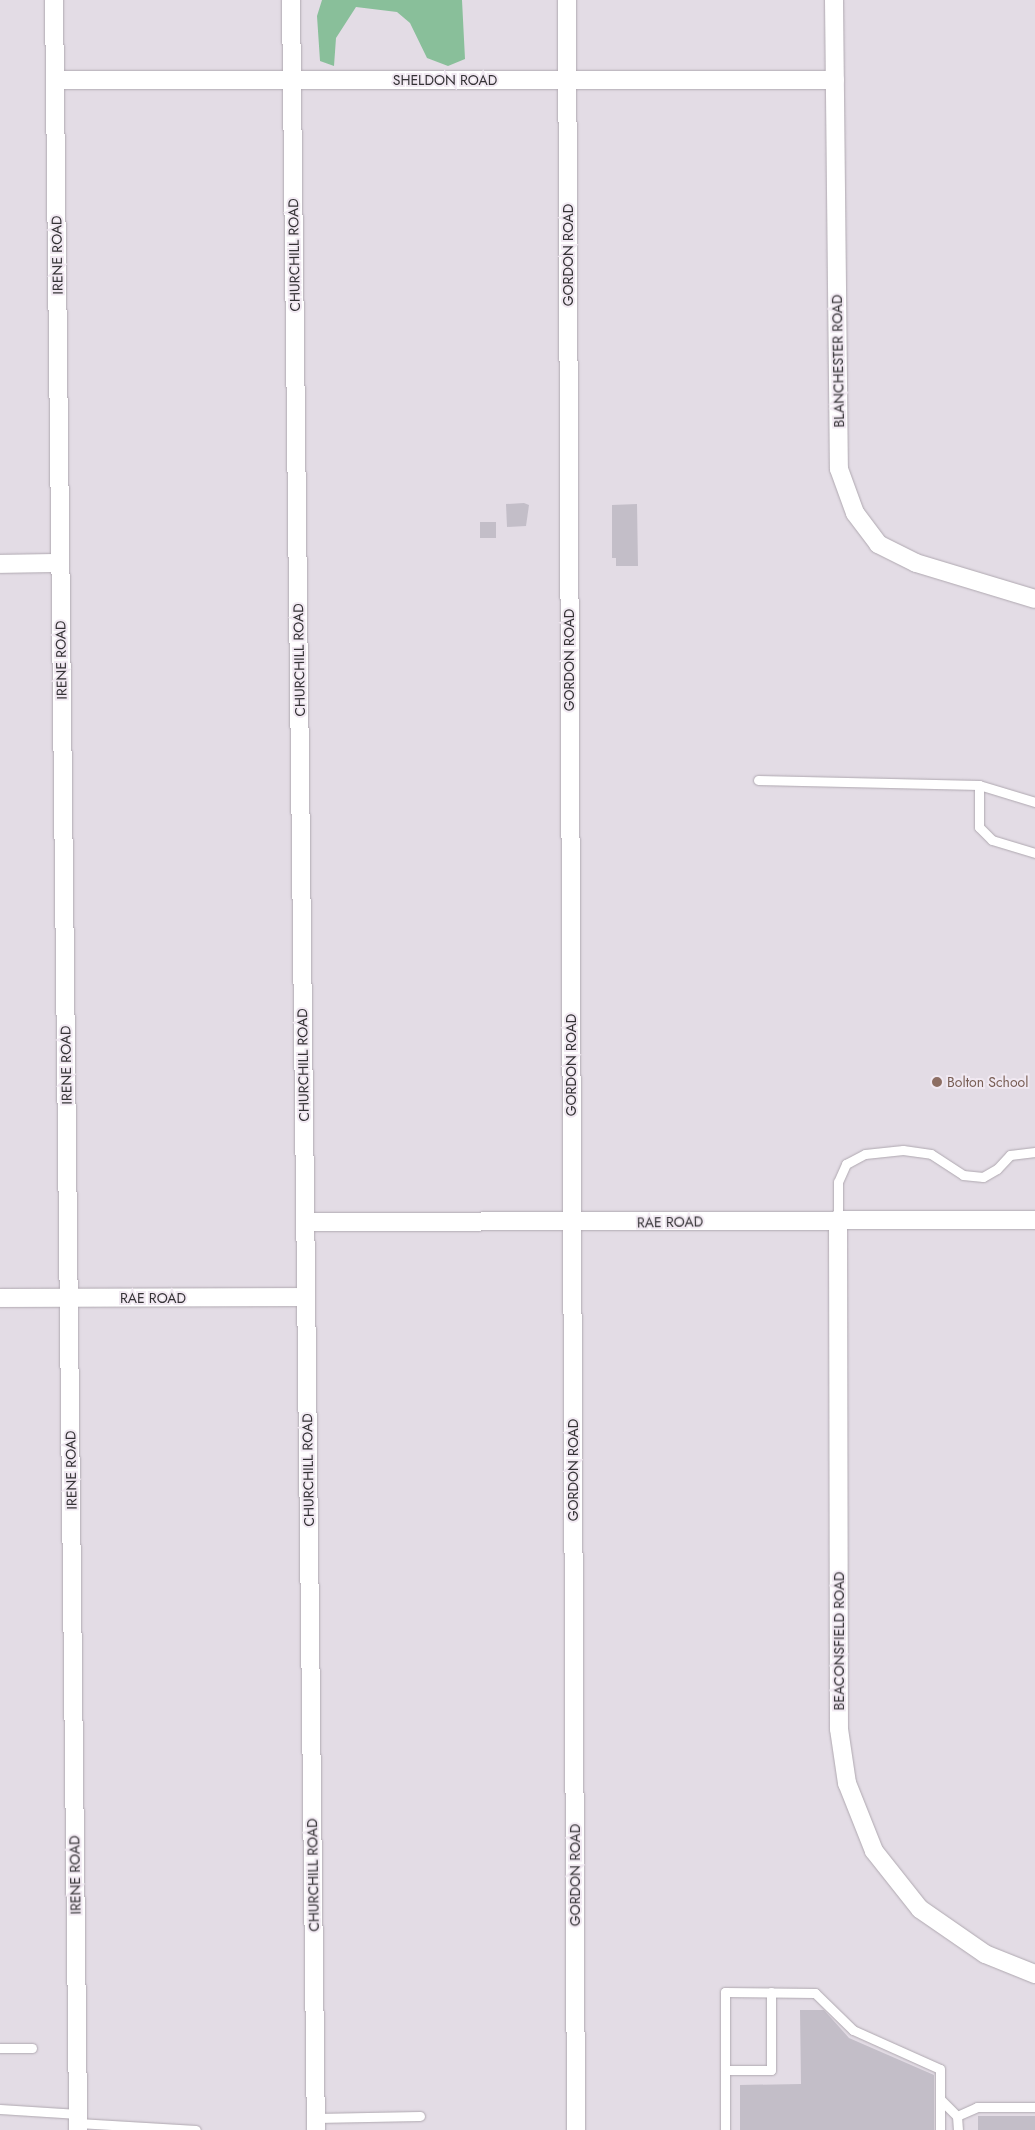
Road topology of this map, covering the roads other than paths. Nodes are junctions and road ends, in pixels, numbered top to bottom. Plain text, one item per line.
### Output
1 (54, 0) edge
2 (291, 0) edge
3 (567, 0) edge
4 (834, 0) edge
5 (567, 79) junction
6 (55, 80) junction
7 (292, 80) junction
8 (835, 80) junction
9 (60, 563) junction
10 (0, 564) edge
11 (1035, 599) edge
12 (758, 780) dead end
13 (979, 785) junction
14 (1035, 802) edge
15 (1035, 853) edge
16 (1035, 1152) edge
17 (838, 1219) junction
18 (1035, 1220) edge
19 (305, 1222) junction
20 (572, 1223) junction
21 (306, 1297) junction
22 (0, 1298) edge
23 (69, 1298) junction
24 (1035, 1974) edge
25 (771, 1992) junction
26 (0, 2048) edge
27 (32, 2048) dead end
28 (725, 2070) junction
29 (940, 2099) junction
30 (1035, 2107) edge
31 (0, 2110) edge
32 (420, 2116) dead end
33 (957, 2116) junction
34 (78, 2122) edge
35 (316, 2124) edge
36 (196, 2130) edge
37 (576, 2130) edge
38 (726, 2130) edge
39 (940, 2130) edge
40 (958, 2130) edge

1 - 6 street, IRENE ROAD
2 - 7 street, CHURCHILL ROAD
3 - 5 street, GORDON ROAD
4 - 8 street, BLANCHESTER ROAD
5 - 7 street, SHELDON ROAD
5 - 8 street, SHELDON ROAD
5 - 20 street, GORDON ROAD
6 - 7 street, SHELDON ROAD
6 - 9 street, IRENE ROAD
7 - 19 street, CHURCHILL ROAD
8 - 11 street, BLANCHESTER ROAD
9 - 10 street
9 - 23 street, IRENE ROAD
12 - 13 lane
13 - 14 lane
13 - 15 lane
16 - 17 lane
17 - 18 street, RAE ROAD
17 - 20 street, RAE ROAD
17 - 24 street, BEACONSFIELD ROAD
19 - 20 street, RAE ROAD
19 - 21 street, CHURCHILL ROAD
20 - 37 street, GORDON ROAD
21 - 23 street, RAE ROAD
21 - 35 street, CHURCHILL ROAD
22 - 23 street, RAE ROAD
23 - 34 street, IRENE ROAD
25 - 28 lane
25 - 28 lane
25 - 29 lane
26 - 27 lane
28 - 38 lane
29 - 33 lane
29 - 39 lane
30 - 33 lane
31 - 34 lane
32 - 35 lane
33 - 40 lane
34 - 36 lane

